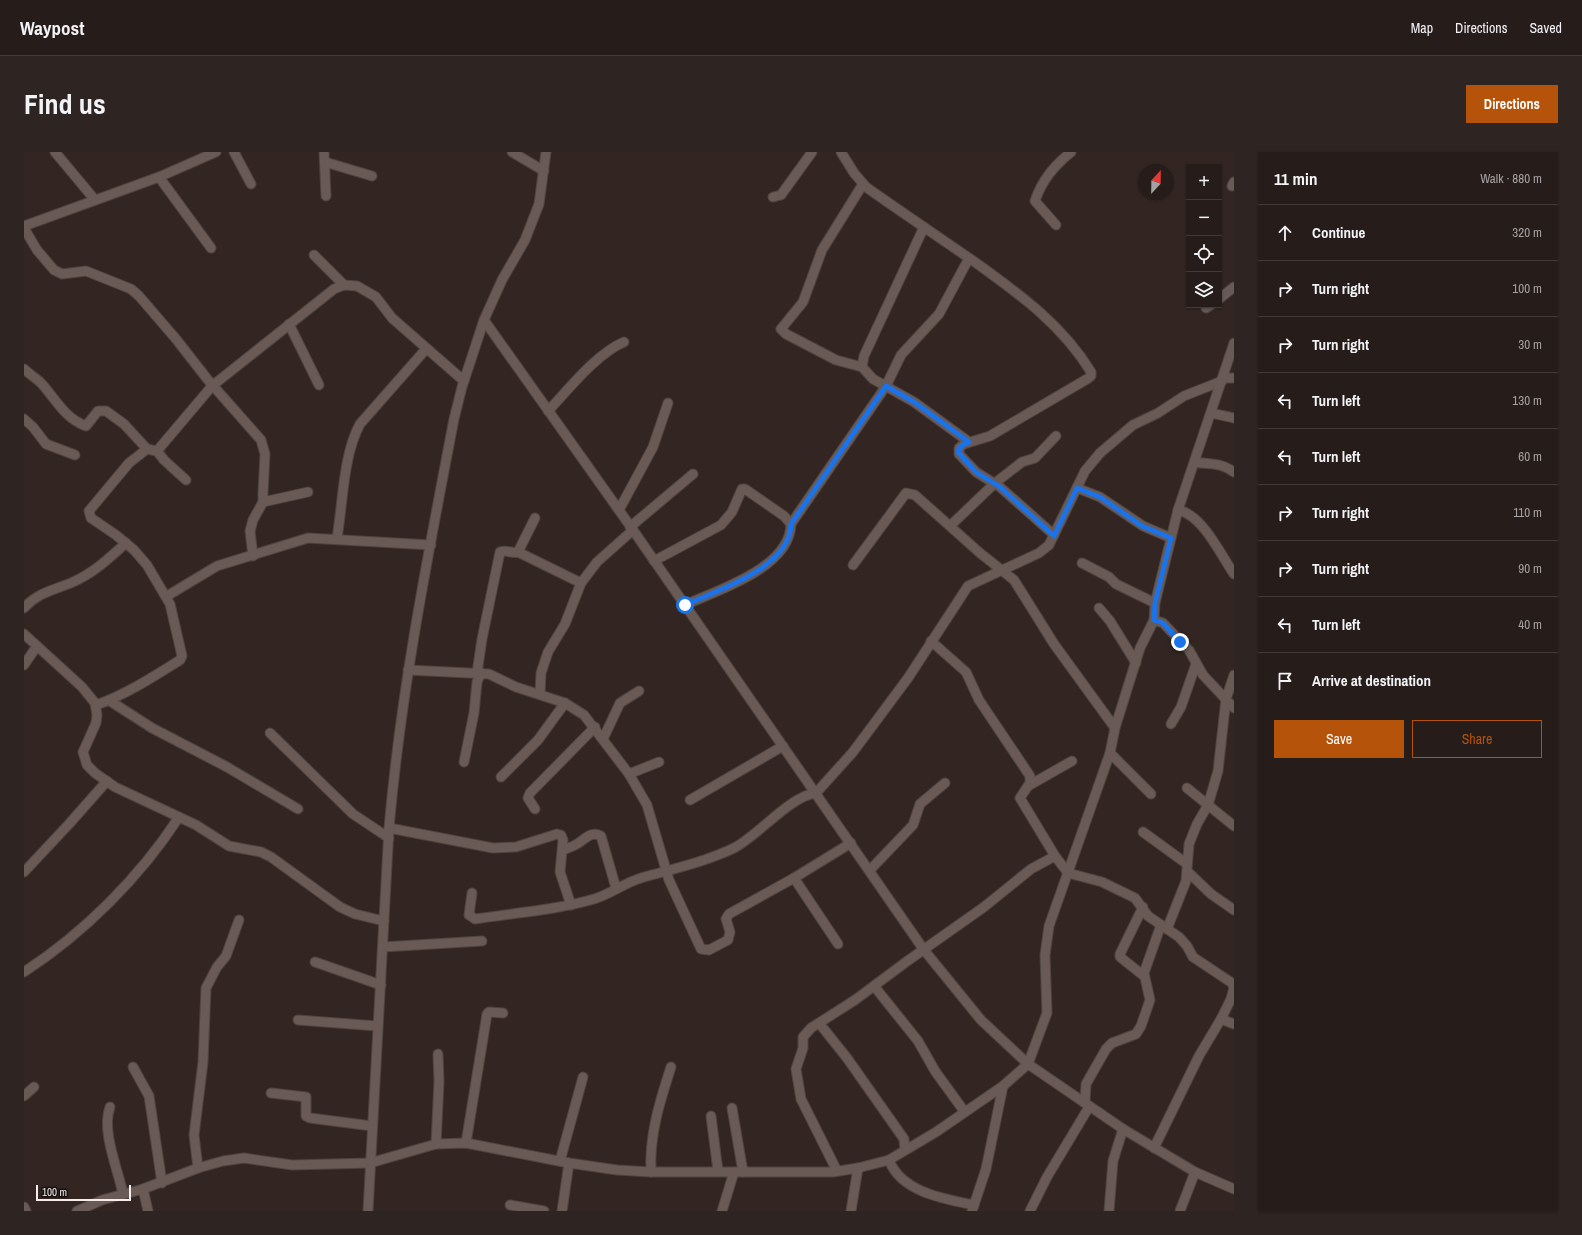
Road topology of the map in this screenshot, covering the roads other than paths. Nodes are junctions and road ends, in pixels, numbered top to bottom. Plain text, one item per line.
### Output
1 (55, 152) edge
2 (234, 152) edge
3 (324, 152) edge
4 (512, 152) edge
5 (546, 152) edge
6 (812, 152) edge
7 (841, 152) edge
8 (1071, 152) edge
9 (210, 153) edge
10 (325, 162) junction
11 (544, 171) junction
12 (372, 176) dead end
13 (159, 177) junction
14 (251, 184) dead end
15 (863, 184) junction
16 (326, 196) dead end
17 (773, 197) dead end
18 (95, 200) junction
19 (1056, 225) dead end
20 (24, 227) edge
21 (924, 227) junction
22 (211, 248) dead end
23 (314, 255) dead end
24 (969, 258) junction
25 (344, 285) junction
26 (1234, 287) edge
27 (1222, 297) edge
28 (484, 320) junction
29 (289, 324) junction
30 (624, 342) dead end
31 (1234, 343) edge
32 (426, 349) junction
33 (862, 367) junction
34 (24, 369) edge
35 (1234, 378) edge
36 (1223, 379) junction
37 (464, 381) junction
38 (319, 385) dead end
39 (212, 386) junction
40 (886, 386) junction
41 (668, 403) dead end
42 (548, 411) junction
43 (1211, 413) junction
44 (1234, 418) edge
45 (24, 419) edge
46 (1056, 436) dead end
47 (969, 442) junction
48 (147, 449) junction
49 (157, 451) junction
50 (75, 455) dead end
51 (1195, 462) junction
52 (1234, 472) edge
53 (693, 474) dead end
54 (186, 480) dead end
55 (995, 483) junction
56 (1077, 488) junction
57 (308, 492) dead end
58 (263, 502) junction
59 (618, 510) junction
60 (1178, 510) junction
61 (535, 518) dead end
62 (791, 524) junction
63 (950, 526) junction
64 (632, 528) junction
65 (1054, 536) junction
66 (337, 538) junction
67 (1171, 538) junction
68 (126, 543) junction
69 (431, 545) junction
70 (518, 552) junction
71 (253, 556) junction
72 (654, 561) junction
73 (1082, 563) dead end
74 (1015, 564) junction
75 (853, 565) dead end
76 (1001, 570) junction
77 (1234, 574) edge
78 (1014, 580) junction
79 (581, 583) junction
80 (167, 596) junction
81 (1155, 603) junction
82 (685, 605) junction
83 (24, 608) edge
84 (1099, 608) dead end
85 (1154, 620) junction
86 (24, 634) edge
87 (932, 641) junction
88 (37, 646) junction
89 (1136, 663) junction
90 (1196, 664) junction
91 (24, 665) edge
92 (408, 670) junction
93 (478, 675) junction
94 (1234, 675) edge
95 (639, 691) dead end
96 (540, 694) junction
97 (1226, 698) junction
98 (110, 701) junction
99 (565, 703) junction
100 (96, 705) junction
101 (1234, 708) edge
102 (1171, 724) dead end
103 (595, 727) junction
104 (1115, 728) junction
105 (270, 734) dead end
106 (603, 739) junction
107 (783, 746) junction
108 (1110, 753) junction
109 (1072, 761) dead end
110 (464, 762) dead end
111 (659, 762) dead end
112 (629, 774) junction
113 (501, 777) dead end
114 (107, 781) junction
115 (945, 783) dead end
116 (1028, 786) junction
117 (1187, 788) dead end
118 (816, 793) junction
119 (1152, 794) dead end
120 (690, 800) dead end
121 (1208, 805) junction
122 (298, 809) dead end
123 (535, 809) dead end
124 (179, 817) junction
125 (1234, 826) edge
126 (389, 828) junction
127 (1143, 832) dead end
128 (389, 838) junction
129 (851, 843) junction
130 (563, 850) junction
131 (1055, 856) junction
132 (1187, 867) junction
133 (870, 870) junction
134 (24, 872) edge
135 (667, 872) junction
136 (1068, 873) junction
137 (794, 878) junction
138 (616, 888) junction
139 (472, 893) dead end
140 (571, 905) junction
141 (1143, 908) junction
142 (1234, 910) edge
143 (239, 920) dead end
144 (384, 921) junction
145 (1164, 927) junction
146 (482, 941) dead end
147 (838, 944) dead end
148 (383, 947) junction
149 (924, 950) junction
150 (315, 962) dead end
151 (24, 972) edge
152 (1144, 976) junction
153 (1233, 981) edge
154 (381, 985) junction
155 (874, 986) junction
156 (503, 1013) dead end
157 (1221, 1019) junction
158 (298, 1020) dead end
159 (819, 1023) junction
160 (1234, 1024) edge
161 (377, 1026) junction
162 (438, 1054) dead end
163 (1028, 1064) junction
164 (133, 1067) dead end
165 (671, 1067) dead end
166 (583, 1077) dead end
167 (34, 1086) dead end
168 (1003, 1086) junction
169 (271, 1093) dead end
170 (24, 1096) edge
171 (1087, 1105) junction
172 (110, 1107) dead end
173 (732, 1108) dead end
174 (964, 1111) junction
175 (711, 1116) dead end
176 (372, 1126) junction
177 (1123, 1130) junction
178 (904, 1139) junction
179 (466, 1143) junction
180 (436, 1144) junction
181 (915, 1144) junction
182 (1154, 1148) junction
183 (905, 1150) junction
184 (889, 1160) junction
185 (565, 1162) junction
186 (370, 1163) junction
187 (198, 1168) junction
188 (858, 1168) junction
189 (718, 1171) junction
190 (837, 1171) junction
191 (651, 1172) junction
192 (738, 1172) junction
193 (1195, 1172) junction
194 (162, 1183) junction
195 (143, 1189) junction
196 (1234, 1189) edge
197 (123, 1194) junction
198 (510, 1205) dead end
199 (24, 1207) edge
200 (973, 1208) edge
201 (26, 1211) edge
202 (77, 1211) edge
203 (148, 1211) edge
204 (368, 1211) edge
205 (544, 1211) edge
206 (562, 1211) edge
207 (722, 1211) edge
208 (852, 1211) edge
209 (1030, 1211) edge
210 (1109, 1211) edge
211 (1180, 1211) edge

1 - 18 street
2 - 14 street
3 - 10 street
4 - 11 street
5 - 11 street
6 - 17 street
7 - 15 street
8 - 19 street
9 - 13 street
10 - 12 street
10 - 16 street
11 - 28 street
13 - 18 street
13 - 22 street
15 - 21 street
15 - 33 street
18 - 20 street
20 - 39 street
21 - 24 street
21 - 33 street
23 - 25 street
24 - 40 street
24 - 47 street
25 - 29 street
25 - 32 street
26 - 27 street
28 - 37 street
28 - 42 street
29 - 38 street
29 - 39 street
30 - 42 street
31 - 36 street
32 - 37 street
32 - 66 street
33 - 40 street
34 - 48 street
35 - 36 street
36 - 43 street
36 - 56 street
37 - 69 street
39 - 49 street
39 - 58 street
40 - 47 street
40 - 62 street
41 - 59 street
42 - 59 street
43 - 44 street
43 - 51 street
45 - 50 street
46 - 55 street
47 - 55 street
48 - 49 street
48 - 68 street
49 - 54 street
51 - 52 street
51 - 60 street
53 - 64 street
55 - 63 street
55 - 65 street
56 - 65 street
56 - 67 street
57 - 58 street
58 - 71 street
59 - 64 street
60 - 67 street
60 - 77 street
61 - 70 street
62 - 72 street
62 - 82 street
63 - 75 street
63 - 76 street
64 - 72 street
64 - 79 street
65 - 74 street
66 - 69 street
66 - 71 street
67 - 81 street
68 - 80 street
68 - 83 street
69 - 92 street
70 - 79 street
70 - 93 street
71 - 80 street
72 - 82 street
73 - 81 street
74 - 76 street
74 - 78 street
76 - 78 street
76 - 87 street
78 - 104 street
79 - 96 street
80 - 98 street
81 - 85 street
82 - 107 street
84 - 89 street
85 - 89 street
85 - 90 street
86 - 88 street
87 - 116 street
87 - 118 street
88 - 91 street
88 - 100 street
89 - 104 street
90 - 97 street
90 - 102 street
92 - 93 street
92 - 126 street
93 - 96 street
93 - 110 street
94 - 97 street
95 - 106 street
96 - 99 street
97 - 101 street
97 - 121 street
98 - 100 street
98 - 122 street
99 - 103 street
99 - 113 street
100 - 114 street
103 - 106 street
103 - 123 street
104 - 108 street
105 - 128 street
106 - 112 street
107 - 118 street
107 - 120 street
108 - 119 street
108 - 136 street
109 - 116 street
111 - 112 street
112 - 135 street
114 - 124 street
114 - 134 street
115 - 133 street
116 - 131 street
117 - 121 street
118 - 129 street
118 - 135 street
121 - 125 street
121 - 132 street
124 - 144 street
124 - 151 street
126 - 128 street
126 - 130 street
127 - 132 street
128 - 144 street
129 - 133 street
129 - 137 street
130 - 138 street
130 - 140 street
131 - 136 street
131 - 149 street
132 - 142 street
132 - 145 street
133 - 149 street
135 - 137 street
135 - 138 street
136 - 141 street
136 - 163 street
137 - 147 street
138 - 140 street
139 - 140 street
141 - 145 street
141 - 152 street
143 - 187 street
144 - 148 street
145 - 152 street
145 - 153 street
146 - 148 street
148 - 154 street
149 - 155 street
149 - 163 street
150 - 154 street
152 - 171 street
153 - 157 street
154 - 161 street
155 - 159 street
155 - 174 street
156 - 179 street
157 - 160 street
157 - 182 street
158 - 161 street
159 - 178 street
159 - 190 street
161 - 176 street
162 - 180 street
163 - 168 street
163 - 171 street
164 - 194 street
165 - 191 street
166 - 185 street
167 - 170 street
168 - 174 street
168 - 200 street
169 - 176 street
171 - 177 street
171 - 209 street
172 - 197 street
173 - 192 street
174 - 181 street
175 - 189 street
176 - 186 street
177 - 182 street
177 - 210 street
178 - 181 street
178 - 183 street
179 - 180 street
179 - 185 street
180 - 186 street
181 - 183 street
182 - 193 street
183 - 184 street
184 - 188 street
184 - 200 street
185 - 191 street
185 - 206 street
186 - 187 street
186 - 204 street
187 - 194 street
188 - 190 street
188 - 208 street
189 - 191 street
189 - 192 street
190 - 192 street
192 - 207 street
193 - 196 street
193 - 211 street
194 - 195 street
195 - 197 street
195 - 203 street
197 - 202 street
198 - 205 street
199 - 201 street

